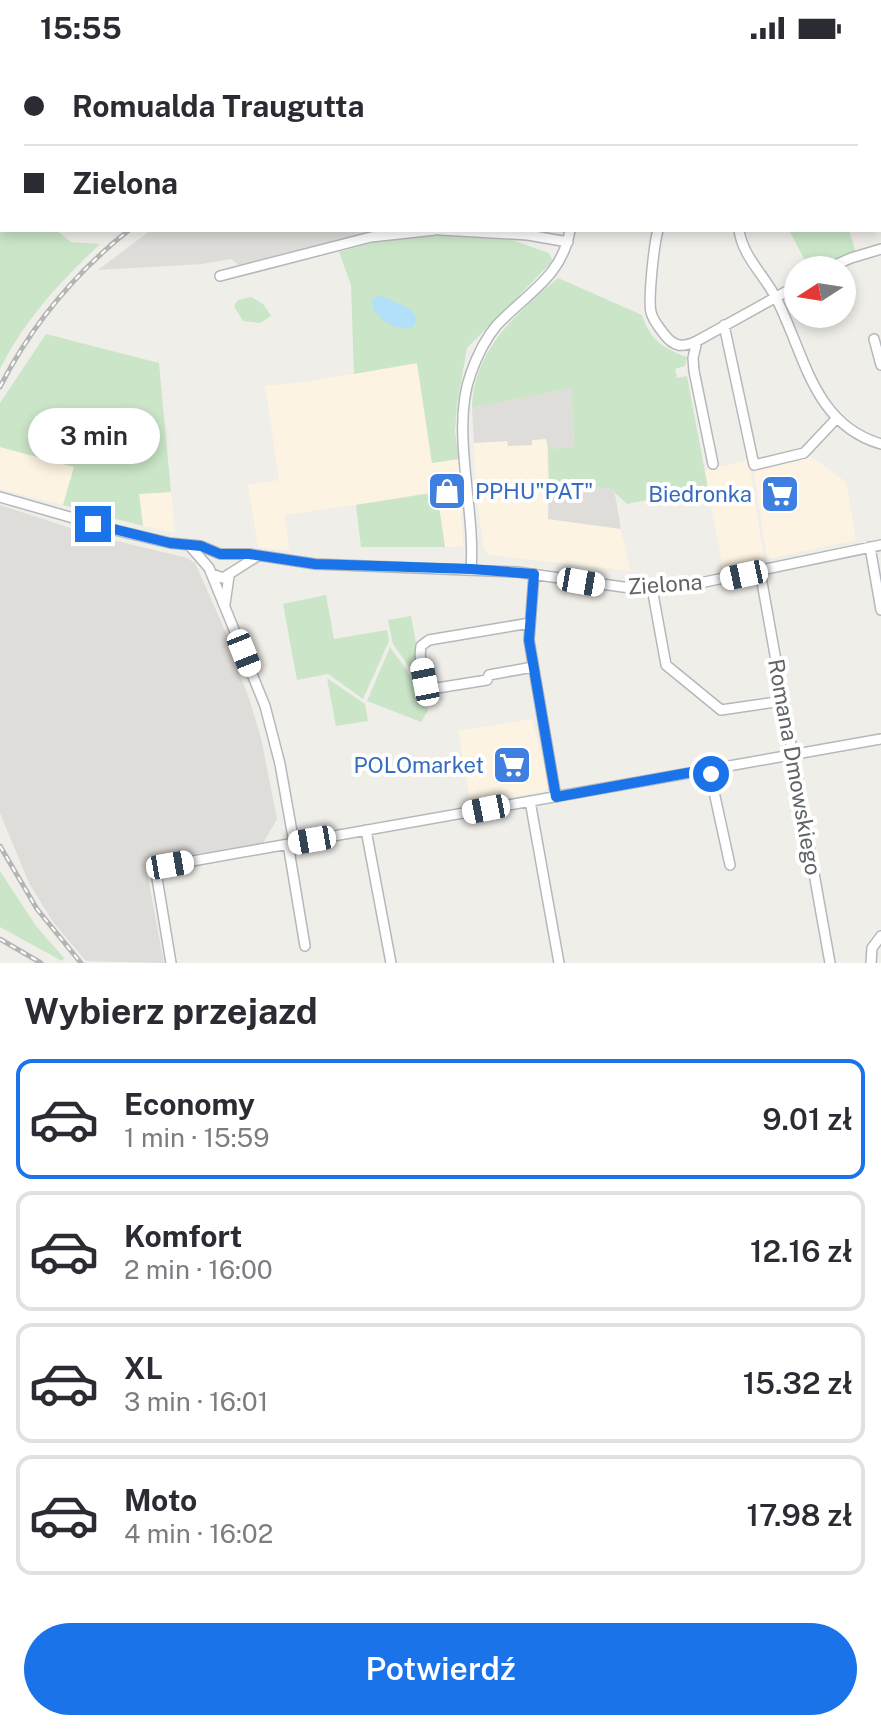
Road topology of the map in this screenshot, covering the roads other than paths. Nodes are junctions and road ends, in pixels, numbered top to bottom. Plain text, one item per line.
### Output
1 (419, 232) edge
2 (474, 232) edge
3 (570, 232) edge
4 (658, 232) edge
5 (740, 232) edge
6 (568, 242) junction
7 (881, 249) edge
8 (856, 256) edge
9 (220, 276) dead end
10 (784, 293) edge
11 (776, 297) junction
12 (724, 325) junction
13 (874, 339) dead end
14 (697, 341) junction
15 (880, 353) edge
16 (881, 365) edge
17 (836, 419) junction
18 (881, 444) edge
19 (713, 464) dead end
20 (0, 497) edge
21 (881, 545) edge
22 (190, 546) junction
23 (870, 550) junction
24 (222, 554) junction
25 (256, 557) junction
26 (471, 569) junction
27 (210, 571) junction
28 (760, 571) junction
29 (230, 574) junction
30 (534, 574) junction
31 (652, 588) junction
32 (225, 604) junction
33 (881, 610) edge
34 (530, 623) junction
35 (533, 667) junction
36 (783, 701) junction
37 (881, 739) edge
38 (792, 754) junction
39 (709, 769) junction
40 (556, 797) junction
41 (530, 801) junction
42 (366, 830) junction
43 (291, 844) junction
44 (730, 865) dead end
45 (881, 936) edge
46 (305, 946) dead end
47 (171, 963) edge
48 (391, 963) edge
49 (559, 963) edge
50 (830, 963) edge
51 (871, 963) edge

1 - 9 street
2 - 6 street
3 - 6 street
4 - 14 street
5 - 11 street
6 - 26 street
7 - 8 street
10 - 11 street
11 - 12 street
11 - 17 street
12 - 14 street
12 - 17 street
13 - 15 street
14 - 19 street
15 - 16 street
17 - 18 street
20 - 22 street, Zielona
21 - 23 street, Zielona
22 - 24 street, Zielona
22 - 27 street
23 - 28 street, Zielona
23 - 33 street
24 - 25 street, Zielona
24 - 27 street
24 - 29 street
25 - 26 street, Zielona
25 - 29 street
26 - 30 street, Zielona
27 - 29 street
27 - 32 street
28 - 31 street, Zielona
28 - 36 street, Romana Dmowskiego
29 - 32 street
30 - 31 street, Zielona
30 - 34 street
31 - 36 street
32 - 43 street
34 - 35 street
34 - 35 street
35 - 40 street
36 - 38 street, Romana Dmowskiego
37 - 38 street
38 - 39 street
38 - 50 street, Romana Dmowskiego
39 - 40 street
39 - 44 street
40 - 41 street
41 - 42 street
41 - 49 street
42 - 43 street
42 - 48 street
43 - 46 street
43 - 47 street
45 - 51 street

